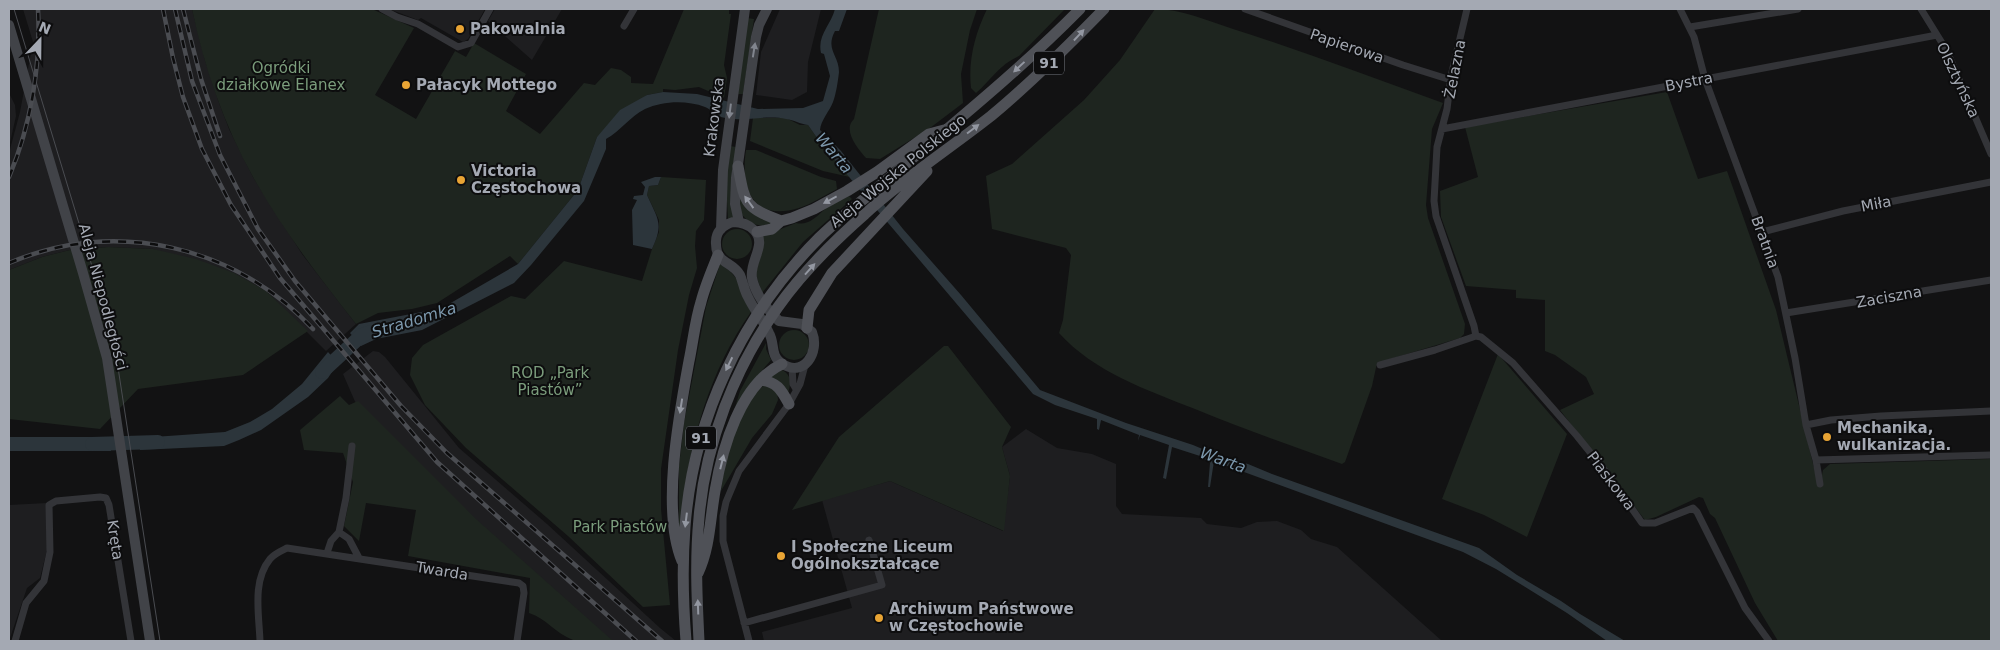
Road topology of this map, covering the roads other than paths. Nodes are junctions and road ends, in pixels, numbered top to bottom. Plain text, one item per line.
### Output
1 (382, 9) edge
2 (490, 9) edge
3 (634, 9) edge
4 (744, 9) edge
5 (766, 9) edge
6 (1080, 9) edge
7 (1104, 9) edge
8 (1244, 9) edge
9 (1467, 9) edge
10 (1680, 9) edge
11 (1798, 9) edge
12 (1921, 9) edge
13 (9, 25) edge
14 (624, 26) dead end
15 (1690, 27) junction
16 (1937, 35) junction
17 (1705, 79) junction
18 (1450, 80) junction
19 (948, 129) junction
20 (1442, 129) junction
21 (954, 144) junction
22 (1991, 154) edge
23 (738, 166) junction
24 (1991, 182) edge
25 (862, 208) junction
26 (781, 221) junction
27 (738, 222) junction
28 (721, 229) junction
29 (757, 232) junction
30 (1762, 232) junction
31 (718, 255) junction
32 (1991, 280) edge
33 (1786, 313) junction
34 (807, 328) junction
35 (1476, 336) junction
36 (805, 364) junction
37 (787, 365) junction
38 (1380, 365) dead end
39 (760, 380) junction
40 (796, 389) junction
41 (789, 404) junction
42 (1991, 411) edge
43 (1806, 425) junction
44 (352, 446) dead end
45 (1991, 455) edge
46 (1816, 460) junction
47 (1820, 484) dead end
48 (339, 532) junction
49 (869, 540) dead end
50 (327, 553) junction
51 (359, 558) junction
52 (683, 565) junction
53 (696, 577) junction
54 (744, 623) junction
55 (699, 639) edge
56 (15, 641) edge
57 (131, 641) edge
58 (150, 641) edge
59 (260, 641) edge
60 (517, 641) edge
61 (686, 641) edge
62 (749, 641) edge
63 (1769, 641) edge

1 - 2 street
3 - 14 street
4 -> 28 main road, Krakowska
23 -> 5 main road, Krakowska
6 -> 19 main road, Aleja Wojska Polskiego / 91
21 -> 7 main road, Aleja Wojska Polskiego / 91
8 - 18 street, Papierowa
9 - 18 street, Żelazna
10 - 15 street, Bratnia
11 - 15 street
12 - 16 street, Olsztyńska
13 - 58 main road, Aleja Niepodległości
15 - 17 street, Bratnia
16 - 17 street, Bystra
16 - 22 street, Olsztyńska
17 - 20 street, Bystra
17 - 30 street, Bratnia
18 - 20 street, Żelazna
19 - 25 main road, Aleja Wojska Polskiego / 91
19 -> 26 main road
20 - 35 street
21 - 25 main road, Aleja Wojska Polskiego / 91
21 - 34 main road
26 -> 23 main road
23 - 27 main road, Krakowska
24 - 30 street, Miła
25 -> 52 main road, Aleja Wojska Polskiego / 91
53 -> 25 main road, Aleja Wojska Polskiego / 91
26 - 29 main road
27 - 28 main road
27 - 29 main road
28 - 31 main road, Krakowska
29 - 34 main road
30 - 33 street, Bratnia
31 - 37 main road
31 -> 52 main road
32 - 33 street, Zaciszna
33 - 43 street, Bratnia
34 - 36 main road
35 - 38 street
35 - 63 street, Piaskowa
36 - 37 main road
36 - 40 street
37 - 39 main road
37 - 40 street
39 - 41 main road
53 -> 39 main road
40 - 41 street
41 - 54 street
42 - 43 street
43 - 46 street, Bratnia
44 - 48 street
45 - 46 street
46 - 47 street, Bratnia
48 - 50 street
48 - 51 street
49 - 54 street
50 - 51 street, Twarda
50 - 59 street, Twarda
51 - 60 street, Twarda
52 - 61 main road, Aleja Wojska Polskiego / 91
55 -> 53 main road, Aleja Wojska Polskiego / 91
54 - 62 street
56 - 57 street, Kręta

